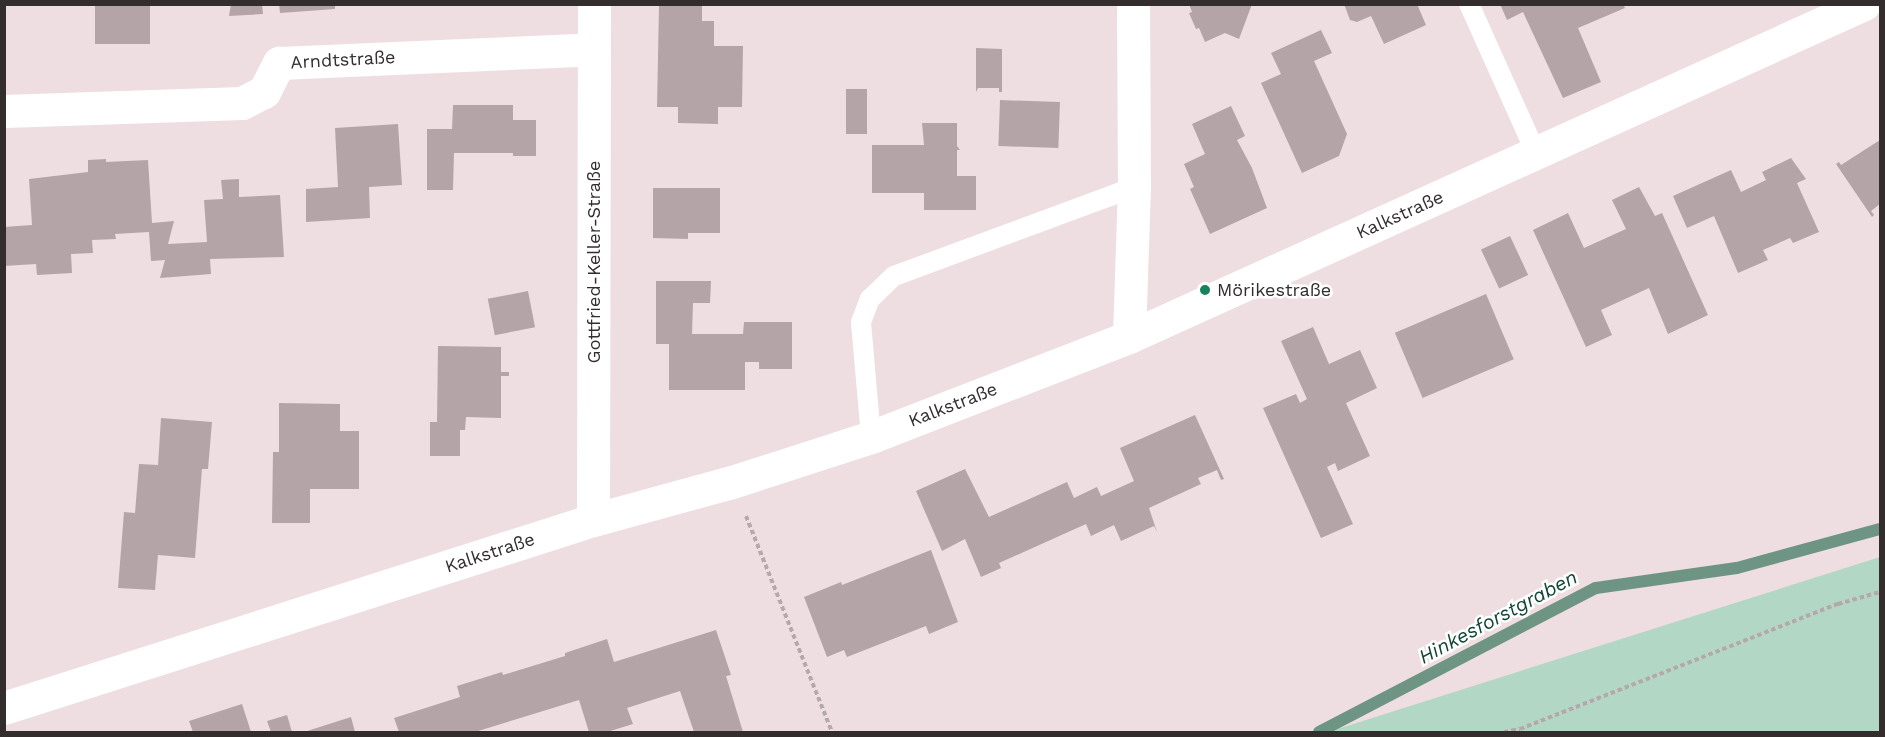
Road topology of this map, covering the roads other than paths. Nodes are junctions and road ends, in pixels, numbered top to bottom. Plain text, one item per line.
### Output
1 (594, 4) edge
2 (1134, 4) edge
3 (1469, 4) edge
4 (1864, 4) edge
5 (594, 49) junction
6 (4, 111) edge
7 (1536, 153) junction
8 (1134, 187) junction
9 (1129, 337) junction
10 (871, 437) junction
11 (593, 520) junction
12 (4, 708) edge

1 - 5 street, Gottfried-Keller-Straße
2 - 8 street
3 - 7 lane
4 - 7 street, Kalkstraße
5 - 6 street, Arndtstraße
5 - 11 street, Gottfried-Keller-Straße
7 - 9 street, Kalkstraße
8 - 9 street
8 - 10 lane
9 - 10 street, Kalkstraße
10 - 11 street, Kalkstraße
11 - 12 street, Kalkstraße

